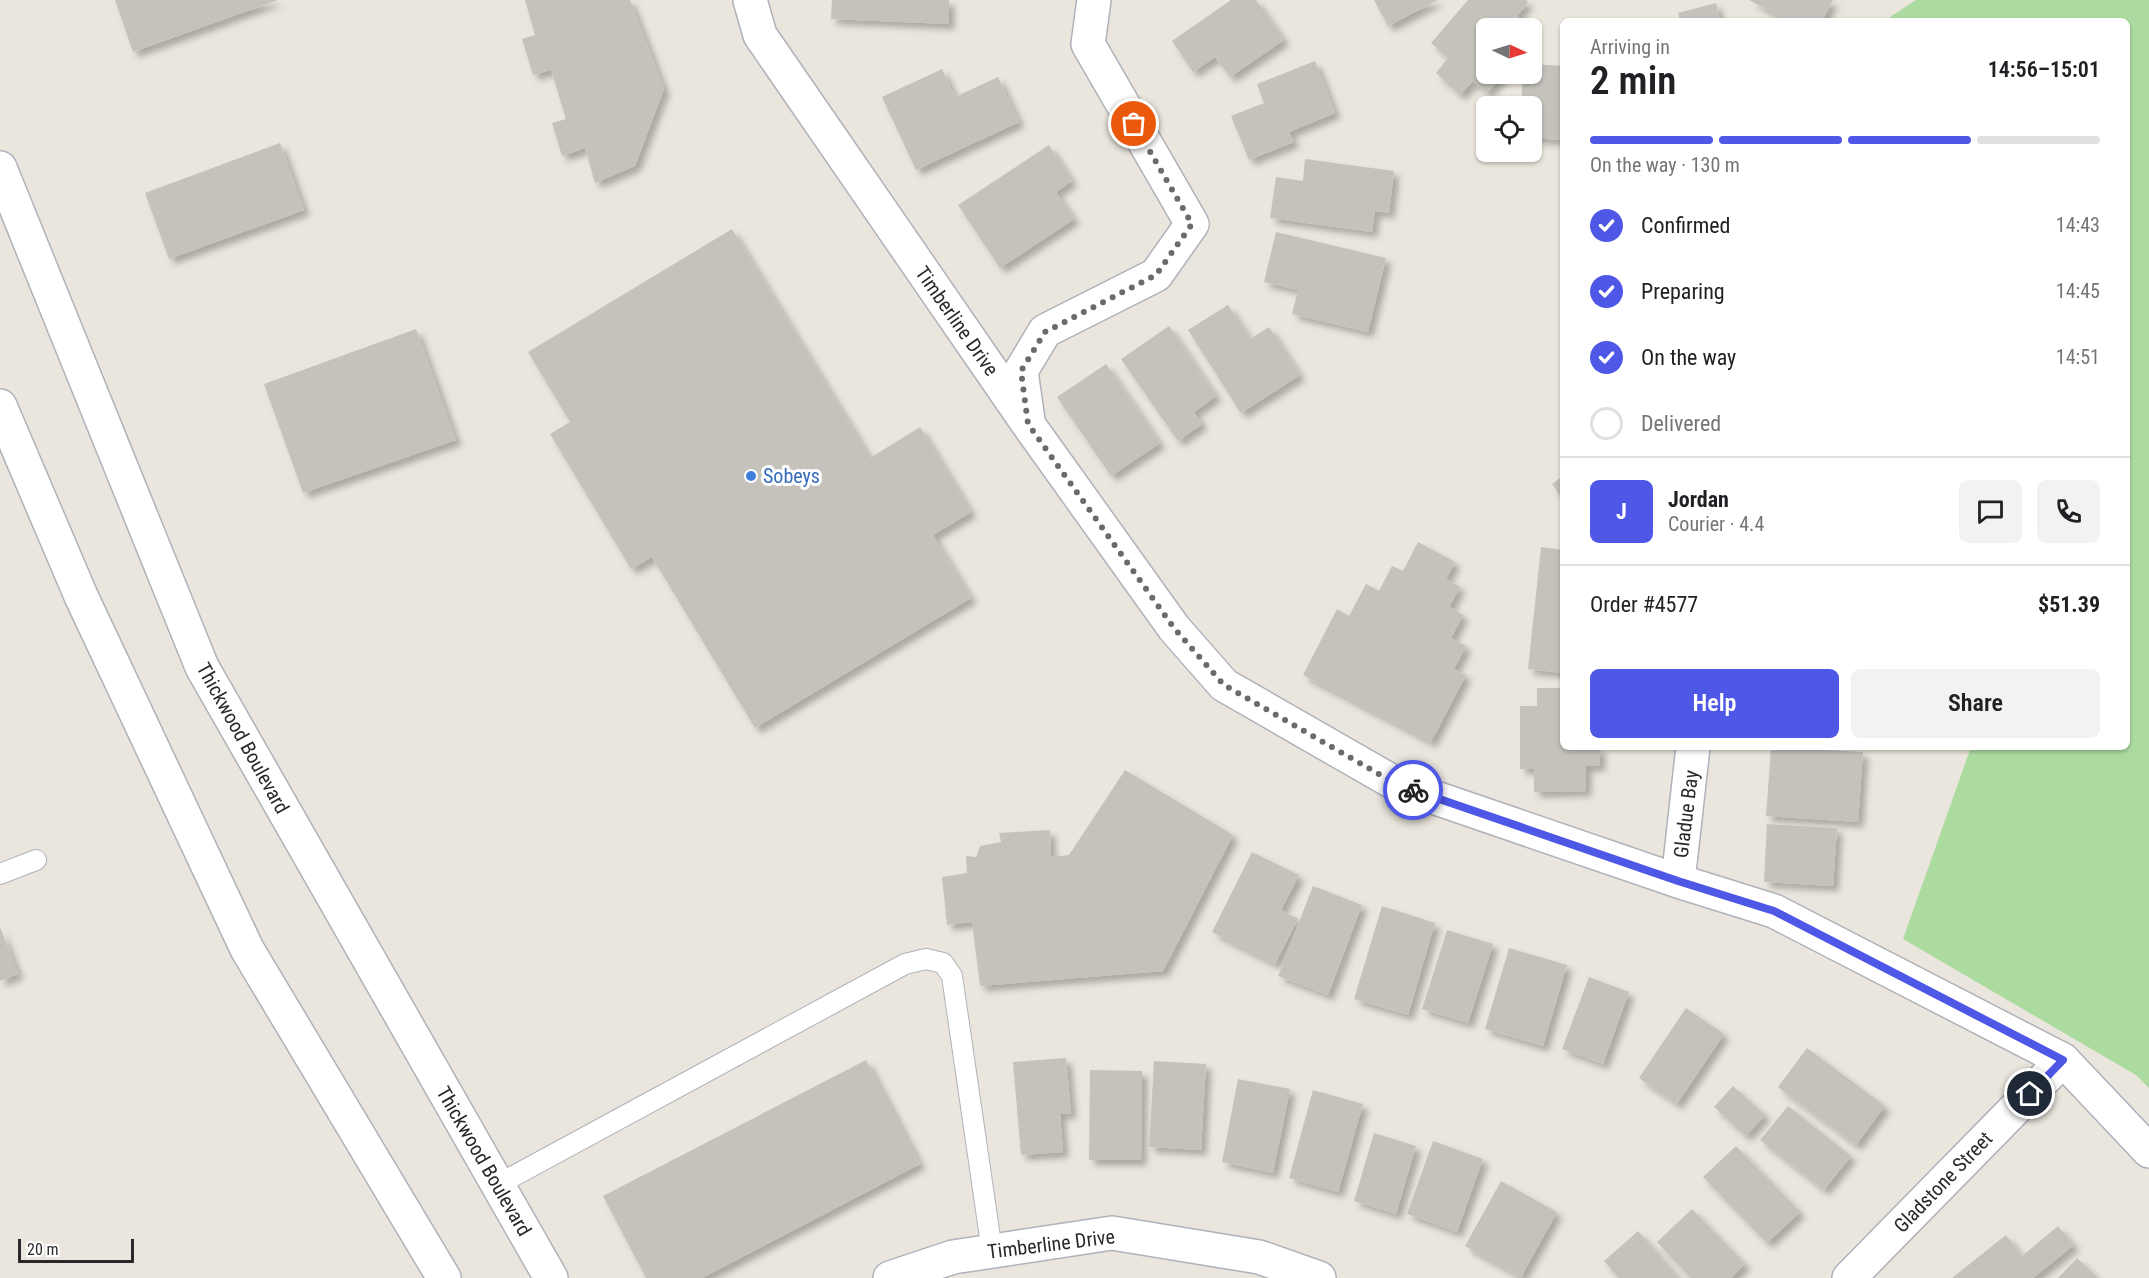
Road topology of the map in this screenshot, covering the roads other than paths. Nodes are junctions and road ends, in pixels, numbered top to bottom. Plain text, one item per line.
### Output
1 (750, 0) edge
2 (1094, 0) edge
3 (0, 168) edge
4 (0, 406) edge
5 (1028, 424) junction
6 (1694, 750) edge
7 (36, 860) dead end
8 (0, 874) edge
9 (1678, 881) junction
10 (2063, 1060) junction
11 (2149, 1151) edge
12 (497, 1185) junction
13 (992, 1251) junction
14 (444, 1278) edge
15 (551, 1278) edge
16 (890, 1278) edge
17 (1319, 1278) edge
18 (1849, 1278) edge

1 - 5 street, Timberline Drive
2 - 5 street
3 - 12 street, Thickwood Boulevard
4 - 14 street
5 - 9 street, Timberline Drive
6 - 9 street, Gladue Bay
7 - 8 lane
9 - 10 street, Timberline Drive
10 - 11 street, Timberline Drive
10 - 18 street, Gladstone Street
12 - 13 lane
12 - 15 street, Thickwood Boulevard
13 - 16 street, Timberline Drive
13 - 17 street, Timberline Drive

